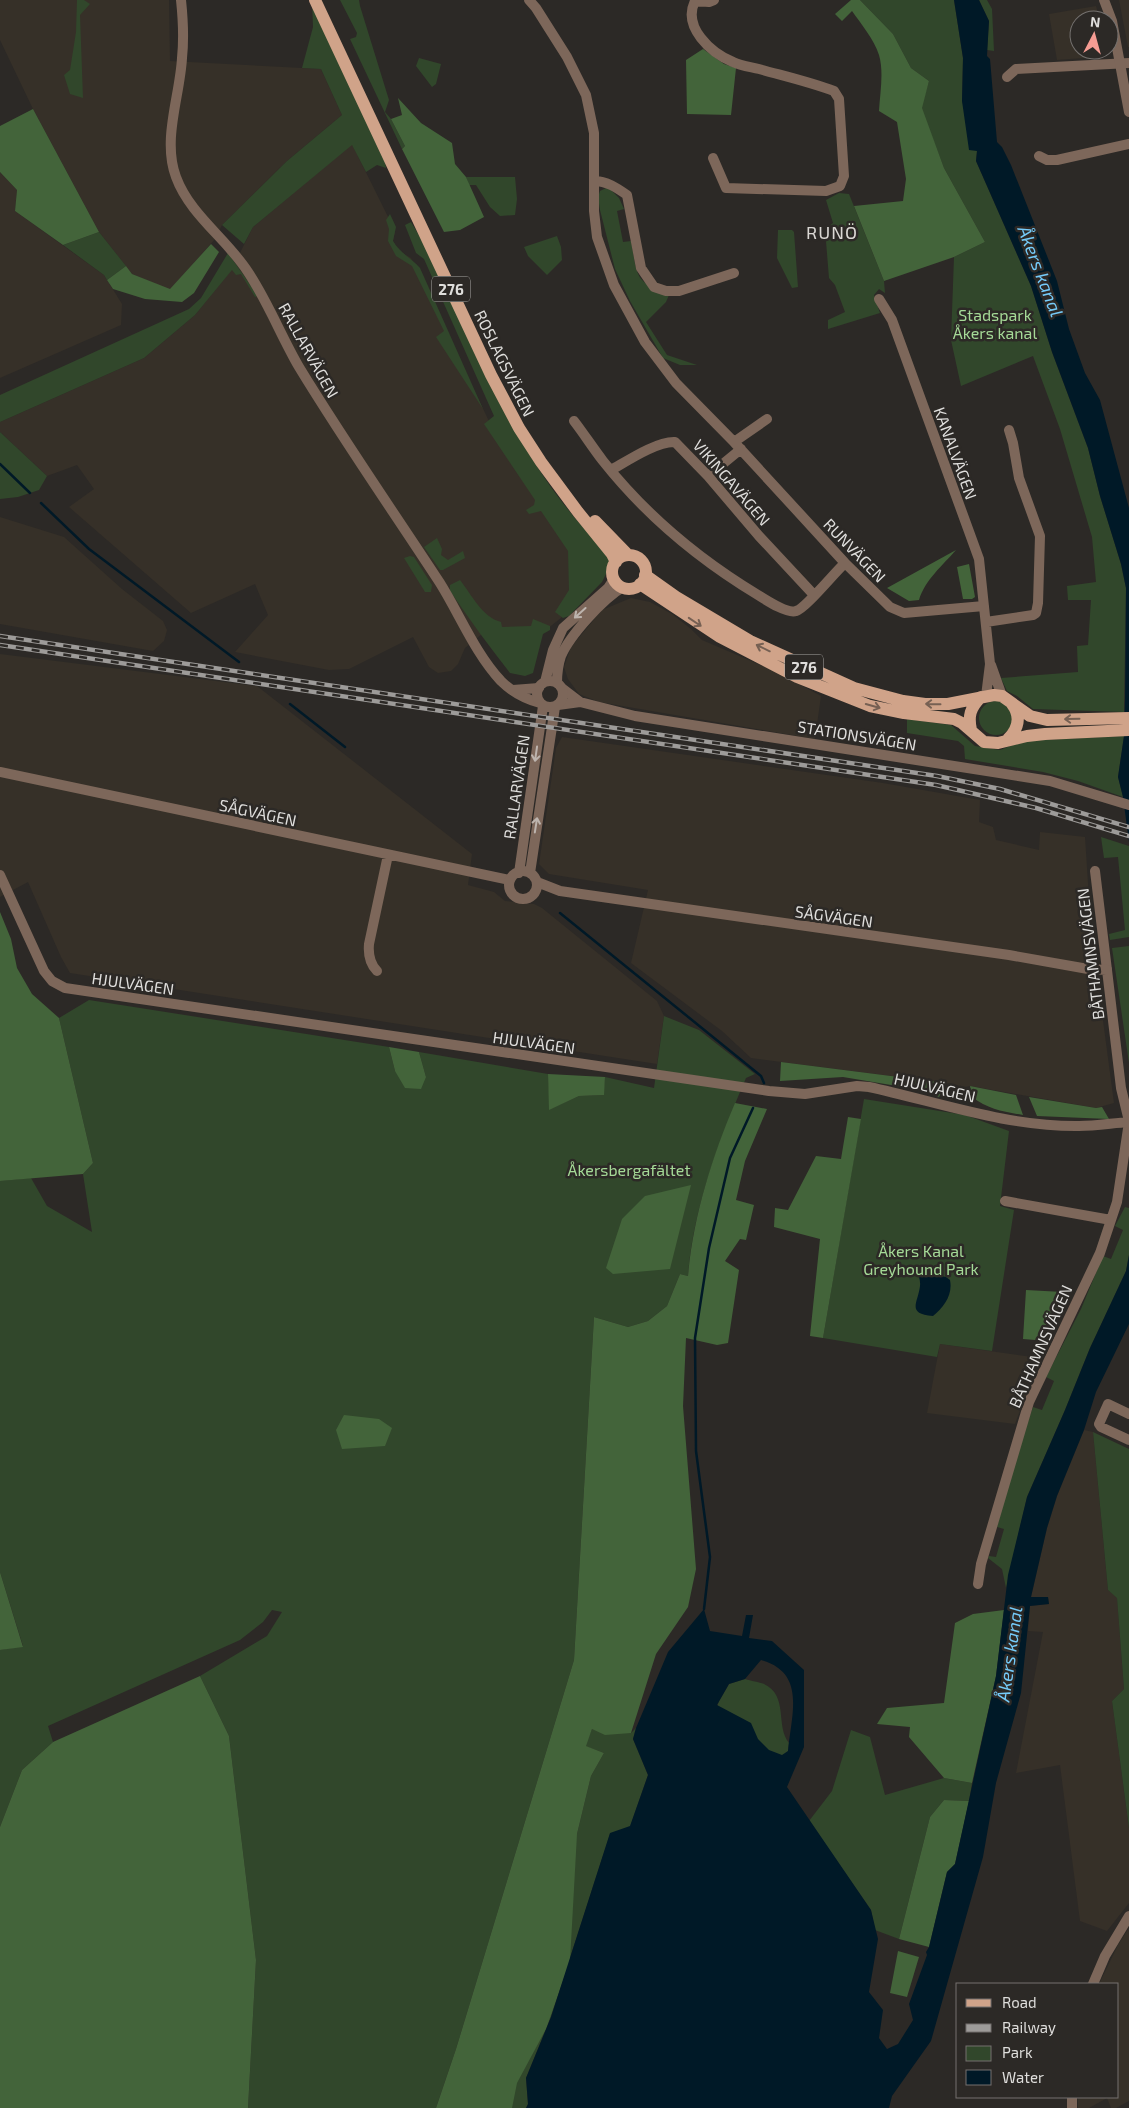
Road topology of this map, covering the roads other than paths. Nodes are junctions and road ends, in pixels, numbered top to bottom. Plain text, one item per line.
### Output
1 (182, 0) edge
2 (315, 0) edge
3 (324, 0) edge
4 (529, 0) edge
5 (695, 0) edge
6 (714, 0) edge
7 (1104, 0) edge
8 (1125, 63) edge
9 (1007, 77) dead end
10 (1129, 112) edge
11 (1129, 144) edge
12 (1039, 156) dead end
13 (713, 158) dead end
14 (594, 181) junction
15 (734, 273) dead end
16 (879, 299) dead end
17 (767, 420) dead end
18 (574, 421) dead end
19 (1009, 430) dead end
20 (738, 445) junction
21 (611, 470) junction
22 (708, 476) junction
23 (628, 555) junction
24 (616, 562) junction
25 (845, 563) junction
26 (643, 580) junction
27 (618, 583) junction
28 (814, 596) junction
29 (984, 606) junction
30 (986, 622) junction
31 (990, 664) junction
32 (542, 685) junction
33 (560, 686) junction
34 (512, 690) junction
35 (983, 696) junction
36 (1006, 698) junction
37 (580, 702) junction
38 (542, 704) junction
39 (556, 706) junction
40 (1125, 724) edge
41 (971, 730) junction
42 (1008, 739) junction
43 (0, 772) edge
44 (1125, 803) edge
45 (388, 855) junction
46 (1095, 871) dead end
47 (519, 872) junction
48 (530, 874) junction
49 (0, 875) edge
50 (510, 880) junction
51 (537, 882) junction
52 (557, 890) junction
53 (534, 894) junction
54 (1107, 970) junction
55 (377, 971) dead end
56 (1129, 1122) edge
57 (1005, 1201) dead end
58 (1111, 1220) junction
59 (1129, 1414) edge
60 (1129, 1440) edge
61 (978, 1584) dead end
62 (1129, 1916) edge
63 (1093, 1983) edge

1 - 34 street, RALLARVÄGEN
2 - 24 main road, ROSLAGSVÄGEN / 276
3 - 23 main road, ROSLAGSVÄGEN / 276
4 - 14 street, RUNVÄGEN
5 - 6 street
5 - 13 street
7 - 8 street
8 - 9 street
8 - 10 street
11 - 12 street
14 - 15 street
14 - 20 street, RUNVÄGEN
16 - 29 street, KANALVÄGEN
17 - 20 street
18 - 21 street
19 - 30 street
20 - 22 street
20 - 25 street, RUNVÄGEN
21 - 22 street, VIKINGAVÄGEN
21 - 28 street
22 - 28 street, VIKINGAVÄGEN
23 - 24 main road
23 - 26 main road, 276
24 - 27 main road
25 - 28 street
25 - 29 street, RUNVÄGEN
26 - 27 main road
35 -> 26 main road, 276
26 -> 41 main road, 276
27 -> 32 street
27 - 33 street
29 - 30 street, KANALVÄGEN
30 - 31 street, KANALVÄGEN
31 - 35 street, KANALVÄGEN
31 - 36 street, KANALVÄGEN
32 - 33 street
32 - 34 street
32 - 38 street
33 - 37 street, STATIONSVÄGEN
33 - 39 street
34 - 38 street, RALLARVÄGEN
35 - 36 main road, 276
35 - 41 main road
40 -> 36 main road, 276
36 - 42 main road
37 - 39 street, STATIONSVÄGEN
37 - 44 street, STATIONSVÄGEN
38 - 39 street
38 -> 47 street, RALLARVÄGEN
48 -> 39 street, RALLARVÄGEN
40 - 42 main road, 276
41 - 42 main road, 276
43 - 45 street, SÅGVÄGEN
45 - 50 street, SÅGVÄGEN
45 - 55 street
46 - 54 street, BÅTHAMNSVÄGEN
47 - 48 street
47 - 50 street
48 - 51 street
49 - 56 street, HJULVÄGEN
50 - 53 street
51 - 52 street, SÅGVÄGEN
51 - 53 street
52 - 53 street, SÅGVÄGEN
52 - 54 street, SÅGVÄGEN
54 - 56 street, BÅTHAMNSVÄGEN
56 - 58 street, BÅTHAMNSVÄGEN
57 - 58 street
58 - 61 street, BÅTHAMNSVÄGEN
59 - 60 street
62 - 63 street

